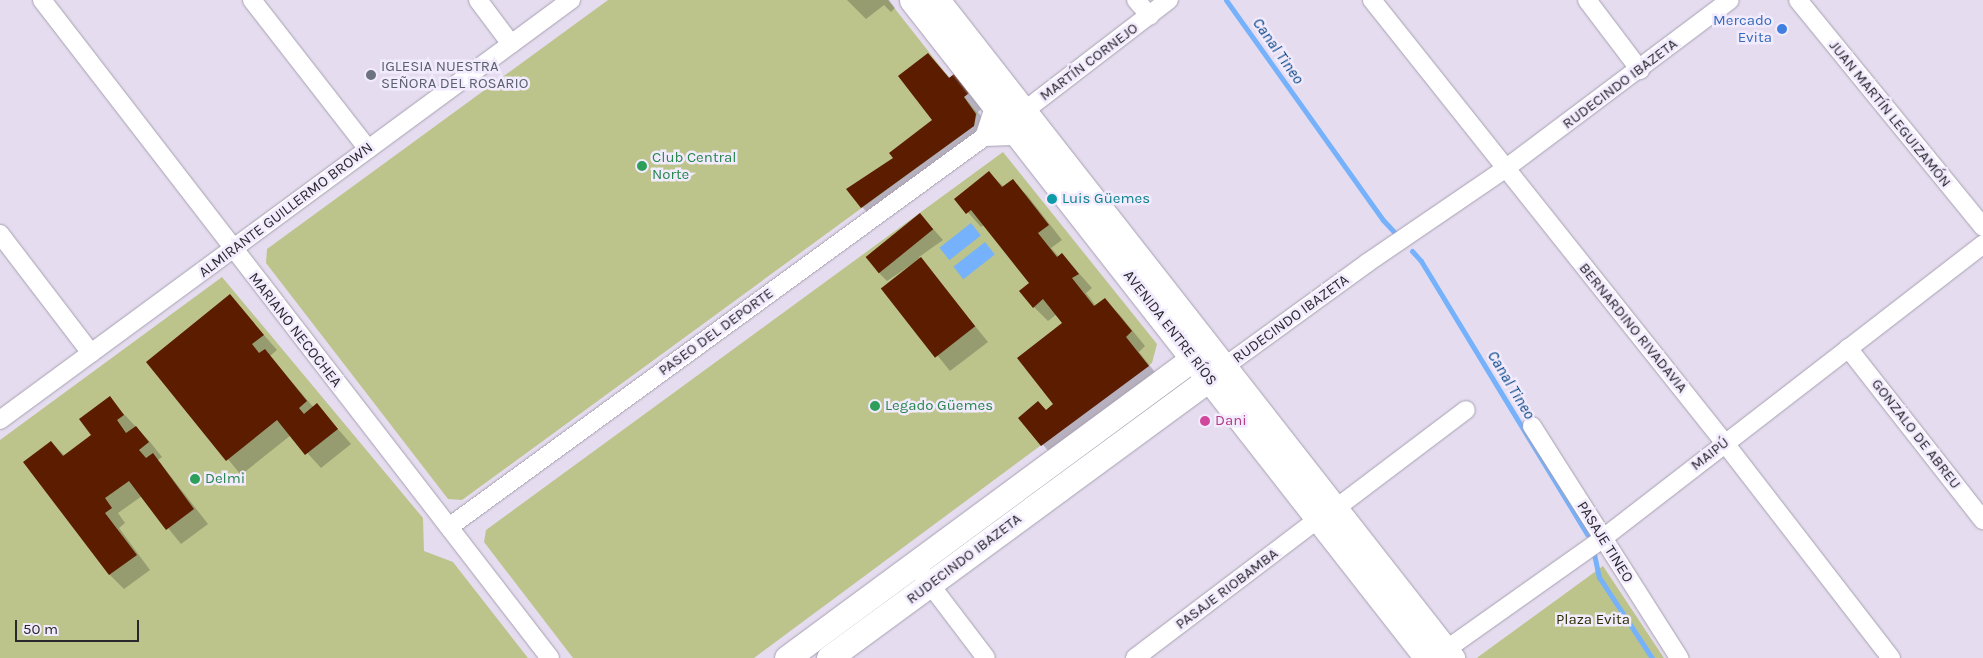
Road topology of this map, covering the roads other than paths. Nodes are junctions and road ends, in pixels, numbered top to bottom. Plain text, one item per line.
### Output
1 (42, 0) edge
2 (252, 0) edge
3 (478, 0) edge
4 (571, 0) edge
5 (912, 0) edge
6 (937, 0) edge
7 (1136, 0) edge
8 (1170, 0) edge
9 (1372, 0) edge
10 (1587, 0) edge
11 (1730, 0) edge
12 (1798, 0) edge
13 (1150, 16) junction
14 (511, 44) junction
15 (1640, 70) junction
16 (991, 100) junction
17 (1018, 125) junction
18 (984, 137) junction
19 (368, 149) junction
20 (1505, 169) junction
21 (1983, 227) edge
22 (0, 234) edge
23 (1983, 244) edge
24 (233, 251) junction
25 (1848, 348) junction
26 (91, 352) junction
27 (1201, 353) junction
28 (1217, 373) junction
29 (1466, 410) dead end
30 (0, 420) edge
31 (1532, 426) dead end
32 (1724, 442) junction
33 (1327, 514) junction
34 (1983, 520) edge
35 (449, 527) junction
36 (1602, 539) junction
37 (913, 563) junction
38 (929, 584) junction
39 (1440, 656) edge
40 (550, 658) edge
41 (786, 658) edge
42 (829, 658) edge
43 (986, 658) edge
44 (1135, 658) edge
45 (1679, 658) edge
46 (1891, 658) edge

1 - 24 street, MARIANO NECOCHEA
2 - 19 street
3 - 14 street
4 - 14 street, ALMIRANTE GUILLERMO BROWN
5 - 16 main road, AVENIDA ENTRE RÍOS
6 - 17 main road, AVENIDA ENTRE RÍOS
7 - 13 street
8 - 13 street, MARTÍN CORNEJO
9 - 20 street, BERNARDINO RIVADAVIA
10 - 15 street
11 - 15 street, RUDECINDO IBAZETA
12 - 21 street, JUAN MARTÍN LEGUIZAMÓN
13 - 17 street, MARTÍN CORNEJO
14 - 19 street, ALMIRANTE GUILLERMO BROWN
15 - 20 street, RUDECINDO IBAZETA
16 - 17 main road, AVENIDA ENTRE RÍOS
16 - 18 street
17 - 18 street
17 - 27 main road, AVENIDA ENTRE RÍOS
18 - 35 street, PASEO DEL DEPORTE
19 - 24 street, ALMIRANTE GUILLERMO BROWN
20 - 28 street, RUDECINDO IBAZETA
20 - 32 street, BERNARDINO RIVADAVIA
22 - 26 street
23 - 25 street, MAIPÚ
24 - 26 street, ALMIRANTE GUILLERMO BROWN
24 - 35 street, MARIANO NECOCHEA
25 - 32 street, MAIPÚ
25 - 34 street, GONZALO DE ABREU
26 - 30 street, ALMIRANTE GUILLERMO BROWN
27 - 28 main road, AVENIDA ENTRE RÍOS
27 - 37 main road, RUDECINDO IBAZETA
28 - 33 main road, AVENIDA ENTRE RÍOS
28 - 38 main road, RUDECINDO IBAZETA
29 - 33 street, PASAJE RIOBAMBA
31 - 36 street, PASAJE TINEO
32 - 36 street, MAIPÚ
32 - 46 street, BERNARDINO RIVADAVIA
33 - 39 main road, AVENIDA ENTRE RÍOS
33 - 44 street, PASAJE RIOBAMBA
35 - 40 street, MARIANO NECOCHEA
36 - 39 street, MAIPÚ
36 - 45 street, PASAJE TINEO
37 - 38 street
37 - 41 main road, RUDECINDO IBAZETA
38 - 42 main road, RUDECINDO IBAZETA
38 - 43 street

